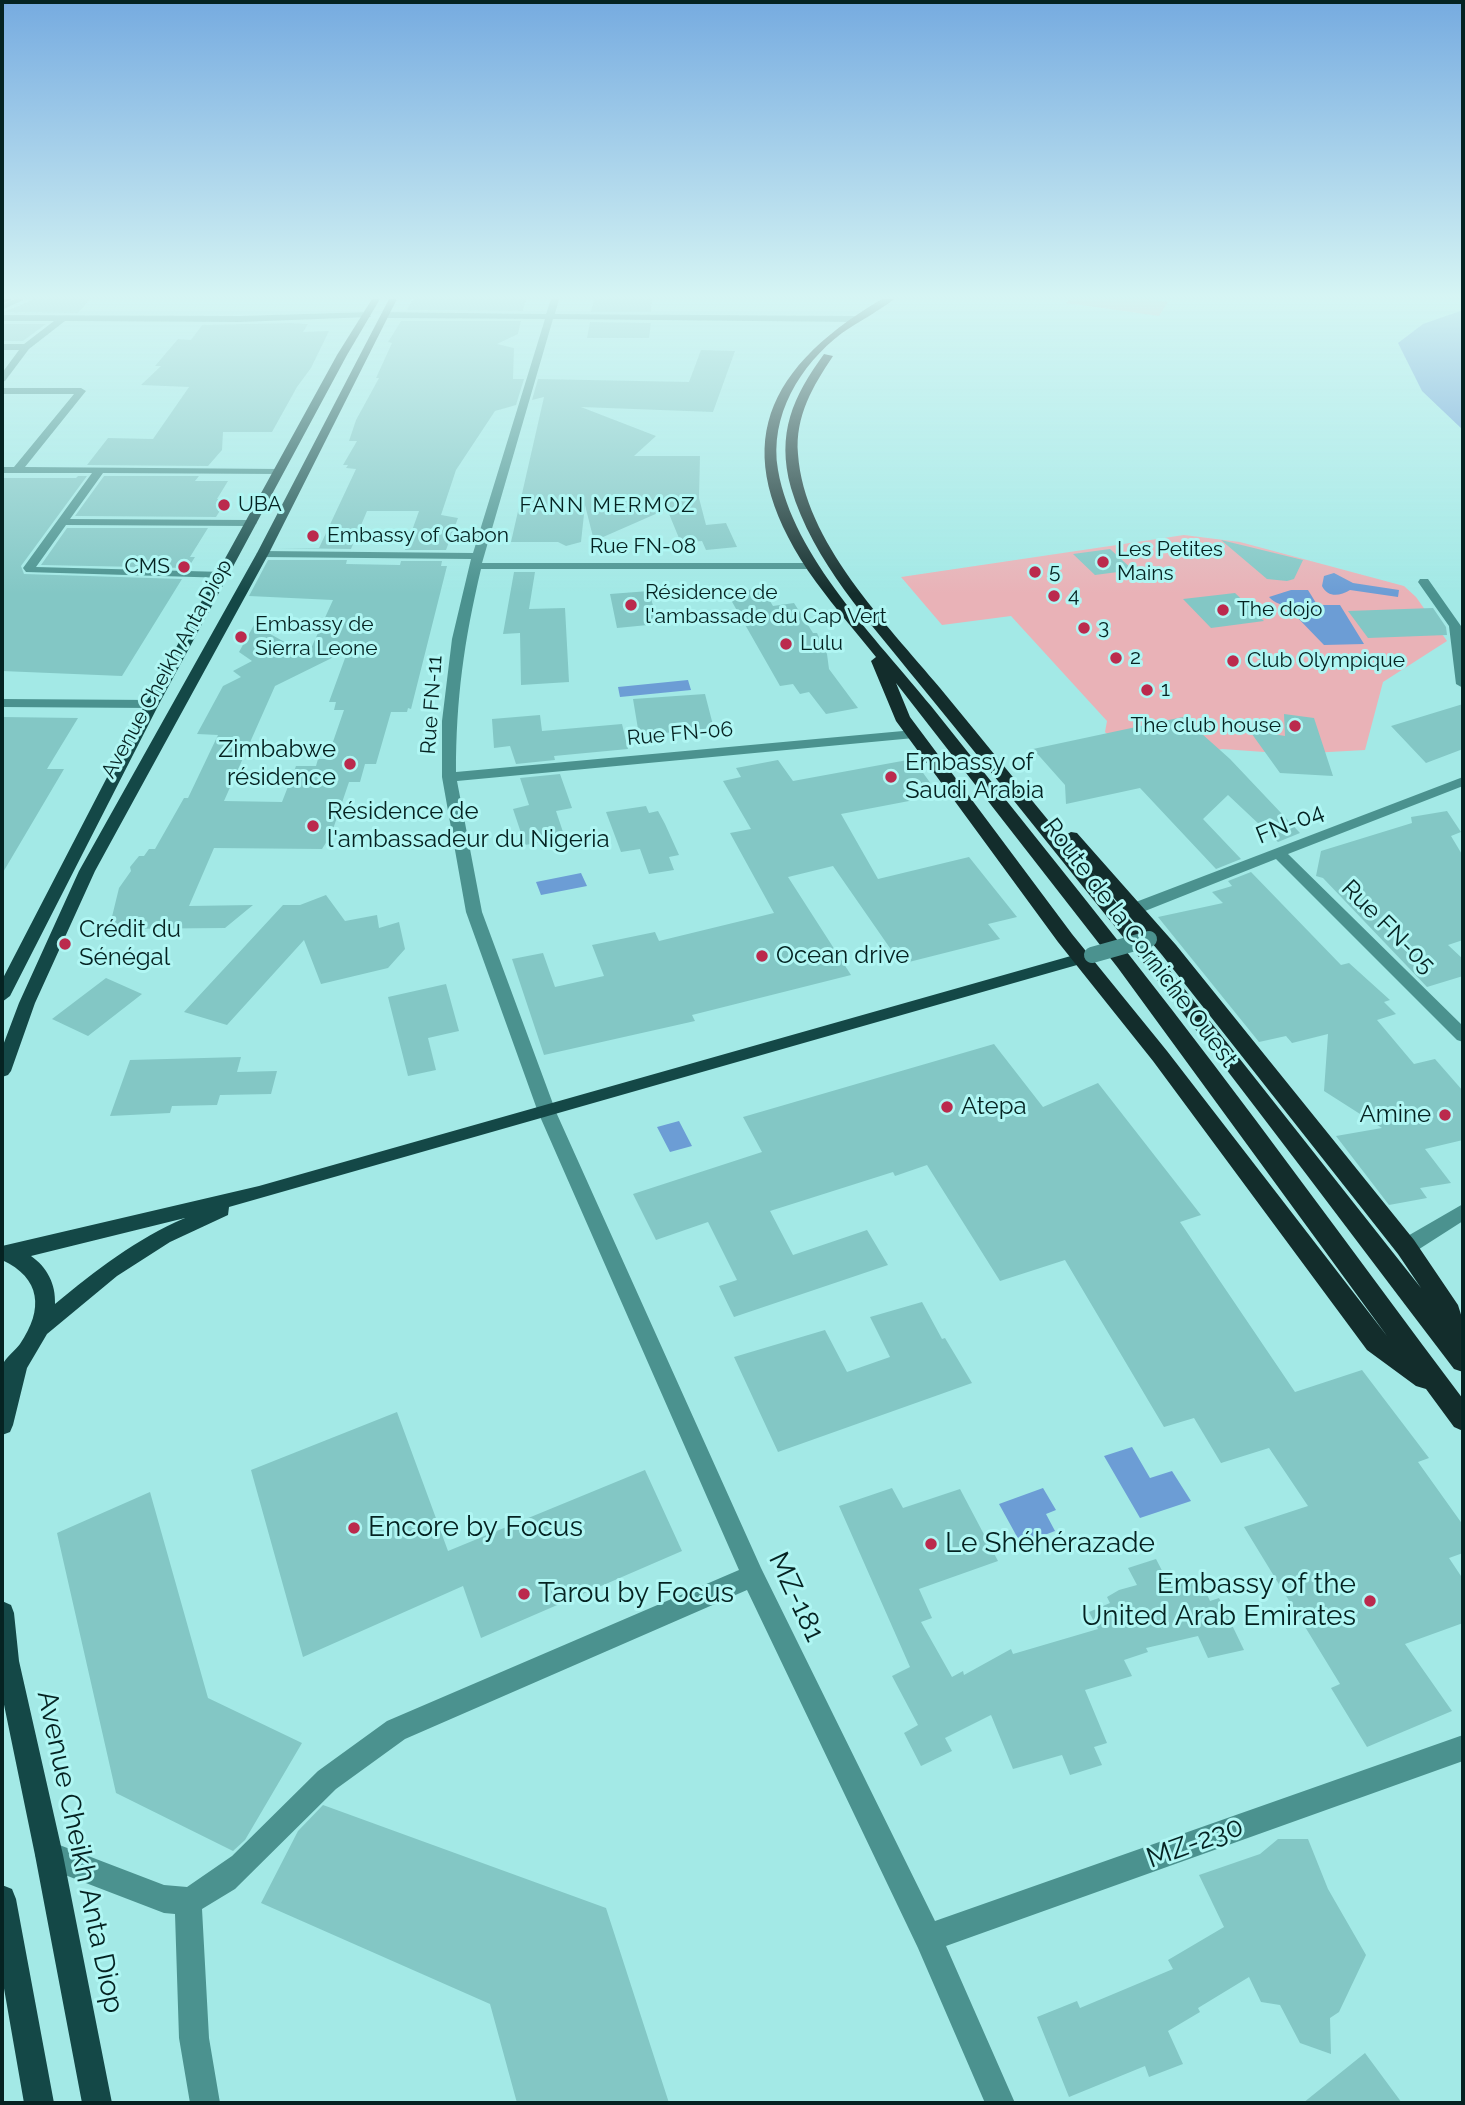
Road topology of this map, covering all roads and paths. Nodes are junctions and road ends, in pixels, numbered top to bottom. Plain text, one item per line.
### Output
1 (76, 397) edge
2 (319, 397) edge
3 (342, 397) edge
4 (526, 397) edge
5 (783, 397) edge
6 (802, 397) edge
7 (2, 470) edge
8 (17, 470) junction
9 (100, 470) junction
10 (279, 471) junction
11 (61, 522) junction
12 (251, 523) junction
13 (262, 554) junction
14 (477, 561) junction
15 (810, 566) junction
16 (223, 576) junction
17 (1423, 582) dead end
18 (853, 591) junction
19 (873, 644) junction
20 (1463, 684) edge
21 (2, 703) edge
22 (152, 704) junction
23 (914, 734) junction
24 (449, 777) junction
25 (1463, 781) edge
26 (1278, 853) junction
27 (1134, 909) junction
28 (1153, 938) junction
29 (1086, 957) junction
30 (2, 996) edge
31 (1463, 1036) edge
32 (2, 1071) edge
33 (547, 1112) junction
34 (259, 1193) junction
35 (1463, 1212) edge
36 (1406, 1247) junction
37 (6, 1253) edge
38 (42, 1327) junction
39 (1463, 1360) edge
40 (9, 1373) edge
41 (1444, 1392) junction
42 (1463, 1419) edge
43 (2, 1425) edge
44 (753, 1576) junction
45 (2, 1613) edge
46 (1463, 1748) edge
47 (49, 1855) junction
48 (2, 1899) edge
49 (188, 1901) junction
50 (928, 1938) junction
51 (39, 2103) edge
52 (97, 2103) edge
53 (205, 2103) edge
54 (1000, 2103) edge

1 - 8 street
2 - 10 main road, Avenue Cheikh Anta Diop
3 - 13 main road, Avenue Cheikh Anta Diop
4 - 14 street, Rue FN-11
5 - 15 highway, Route de la Corniche Ouest
6 - 18 highway, Route de la Corniche Ouest
7 - 8 street
8 - 9 street
9 - 10 street
9 - 11 street
10 - 12 main road, Avenue Cheikh Anta Diop
11 - 12 street
11 - 16 street
12 - 16 main road, Avenue Cheikh Anta Diop
13 - 14 street, Rue FN-08
13 - 32 main road, Avenue Cheikh Anta Diop
14 - 15 street, Rue FN-08
14 - 24 street, Rue FN-11
15 - 19 highway, Route de la Corniche Ouest
16 - 22 main road, Avenue Cheikh Anta Diop
17 - 20 street
18 - 27 highway
18 - 39 highway, Route de la Corniche Ouest
19 - 23 highway
19 - 41 highway, Route de la Corniche Ouest
21 - 22 street
22 - 30 main road, Avenue Cheikh Anta Diop
23 - 24 street, Rue FN-06
23 - 29 highway
24 - 33 street, Rue FN-11
25 - 26 street, FN-04
26 - 27 street, FN-04
26 - 31 street, Rue FN-05
27 - 28 highway
28 - 29 street, bridge
28 - 36 highway
29 - 33 main road
29 - 41 highway
33 - 34 main road
33 - 44 street, MZ-181
34 - 37 main road
34 - 38 main road
35 - 36 street
36 - 39 highway
37 - 38 main road
38 - 40 main road
40 - 43 main road
41 - 42 highway, Route de la Corniche Ouest
44 - 49 street
44 - 50 street, MZ-181
45 - 47 main road, Avenue Cheikh Anta Diop
46 - 50 street, MZ-230
47 - 49 street
47 - 52 main road, Avenue Cheikh Anta Diop
48 - 51 main road
49 - 53 street
50 - 54 street, MZ-181

